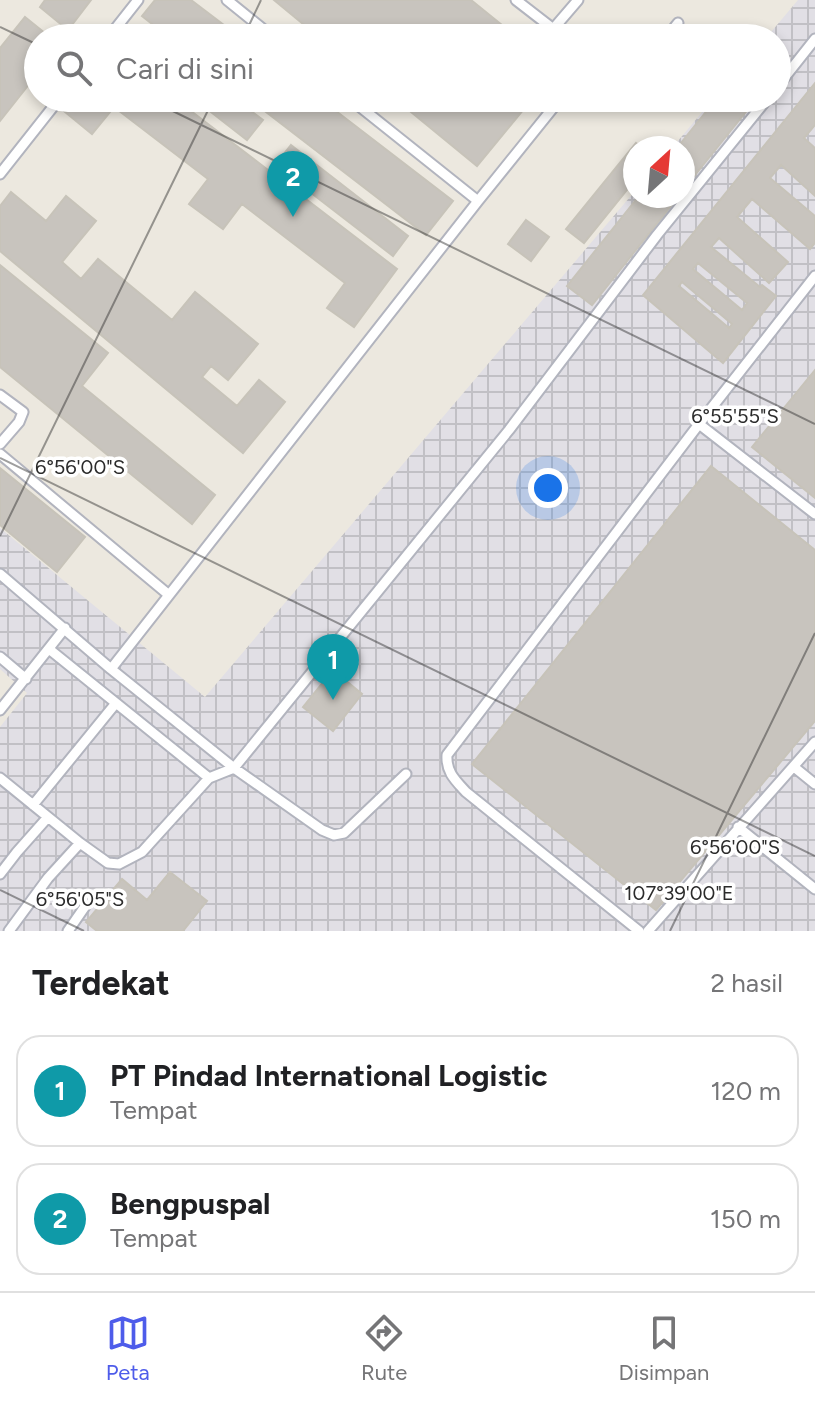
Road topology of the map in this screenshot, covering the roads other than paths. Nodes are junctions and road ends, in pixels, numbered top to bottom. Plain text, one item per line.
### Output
1 (138, 0) edge
2 (227, 0) edge
3 (516, 0) edge
4 (578, 0) edge
5 (119, 24) edge
6 (257, 24) edge
7 (549, 24) edge
8 (557, 24) edge
9 (815, 39) edge
10 (791, 69) edge
11 (49, 112) edge
12 (367, 112) edge
13 (550, 112) edge
14 (757, 112) edge
15 (0, 174) edge
16 (478, 201) junction
17 (815, 276) edge
18 (0, 395) edge
19 (699, 424) junction
20 (0, 444) edge
21 (0, 454) edge
22 (815, 514) edge
23 (0, 574) edge
24 (169, 595) junction
25 (65, 628) junction
26 (49, 649) junction
27 (0, 657) edge
28 (111, 669) junction
29 (26, 679) junction
30 (116, 703) junction
31 (0, 710) edge
32 (815, 742) edge
33 (794, 767) junction
34 (234, 768) junction
35 (406, 774) dead end
36 (0, 778) edge
37 (209, 778) junction
38 (815, 784) edge
39 (33, 805) junction
40 (48, 817) junction
41 (738, 827) junction
42 (80, 843) junction
43 (0, 874) edge
44 (815, 889) edge
45 (86, 905) dead end
46 (9, 931) edge
47 (68, 931) edge
48 (639, 931) edge
49 (648, 931) edge

1 - 5 lane
2 - 6 lane
3 - 7 lane
4 - 8 lane
9 - 10 lane
11 - 15 lane
12 - 16 lane
13 - 16 lane
14 - 34 lane
16 - 24 lane
17 - 19 lane
18 - 20 lane
19 - 22 lane
19 - 48 lane
21 - 24 lane
23 - 25 lane
24 - 28 lane
25 - 26 lane
25 - 28 lane
26 - 29 lane
26 - 30 lane
27 - 29 lane
28 - 34 lane
29 - 31 lane
30 - 37 lane
30 - 39 lane
32 - 33 lane
33 - 38 lane
33 - 41 lane
34 - 35 lane
34 - 37 lane
36 - 39 lane
37 - 42 lane
39 - 40 lane
40 - 42 lane
40 - 43 lane
41 - 44 lane
41 - 49 lane
42 - 46 lane
45 - 47 lane

